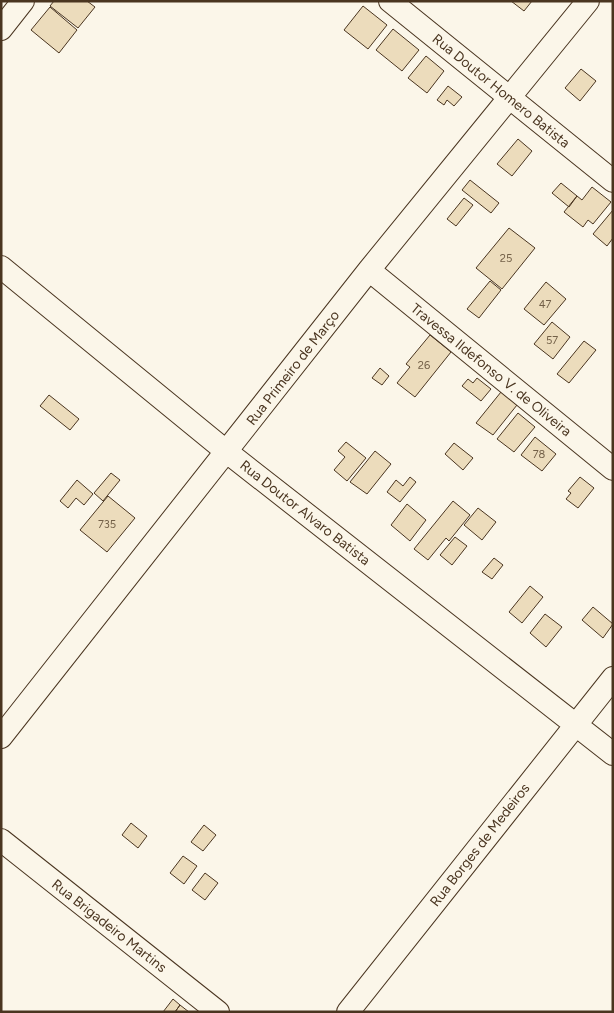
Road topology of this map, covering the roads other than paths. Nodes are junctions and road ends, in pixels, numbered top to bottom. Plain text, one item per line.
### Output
1 (23, 1) edge
2 (390, 1) edge
3 (588, 1) edge
4 (1, 29) edge
5 (511, 98) junction
6 (613, 181) edge
7 (1, 267) edge
8 (369, 270) junction
9 (227, 452) junction
10 (613, 469) edge
11 (613, 678) edge
12 (576, 724) junction
13 (1, 737) edge
14 (613, 754) edge
15 (1, 840) edge
16 (218, 1012) edge
17 (348, 1012) edge

1 - 4 street
2 - 5 street, Rua Doutor Homero Batista
3 - 5 street, Rua Primeiro de Março
5 - 6 street, Rua Doutor Homero Batista
5 - 8 street, Rua Primeiro de Março
7 - 9 street, Rua Doutor Alvaro Batista
8 - 9 street, Rua Primeiro de Março
8 - 10 street, Travessa Ildefonso V. de Oliveira
9 - 12 street, Rua Doutor Alvaro Batista
9 - 13 street, Rua Primeiro de Março
11 - 12 street, Rua Borges de Medeiros
12 - 14 street, Rua Doutor Alvaro Batista
12 - 17 street, Rua Borges de Medeiros
15 - 16 street, Rua Brigadeiro Martins

